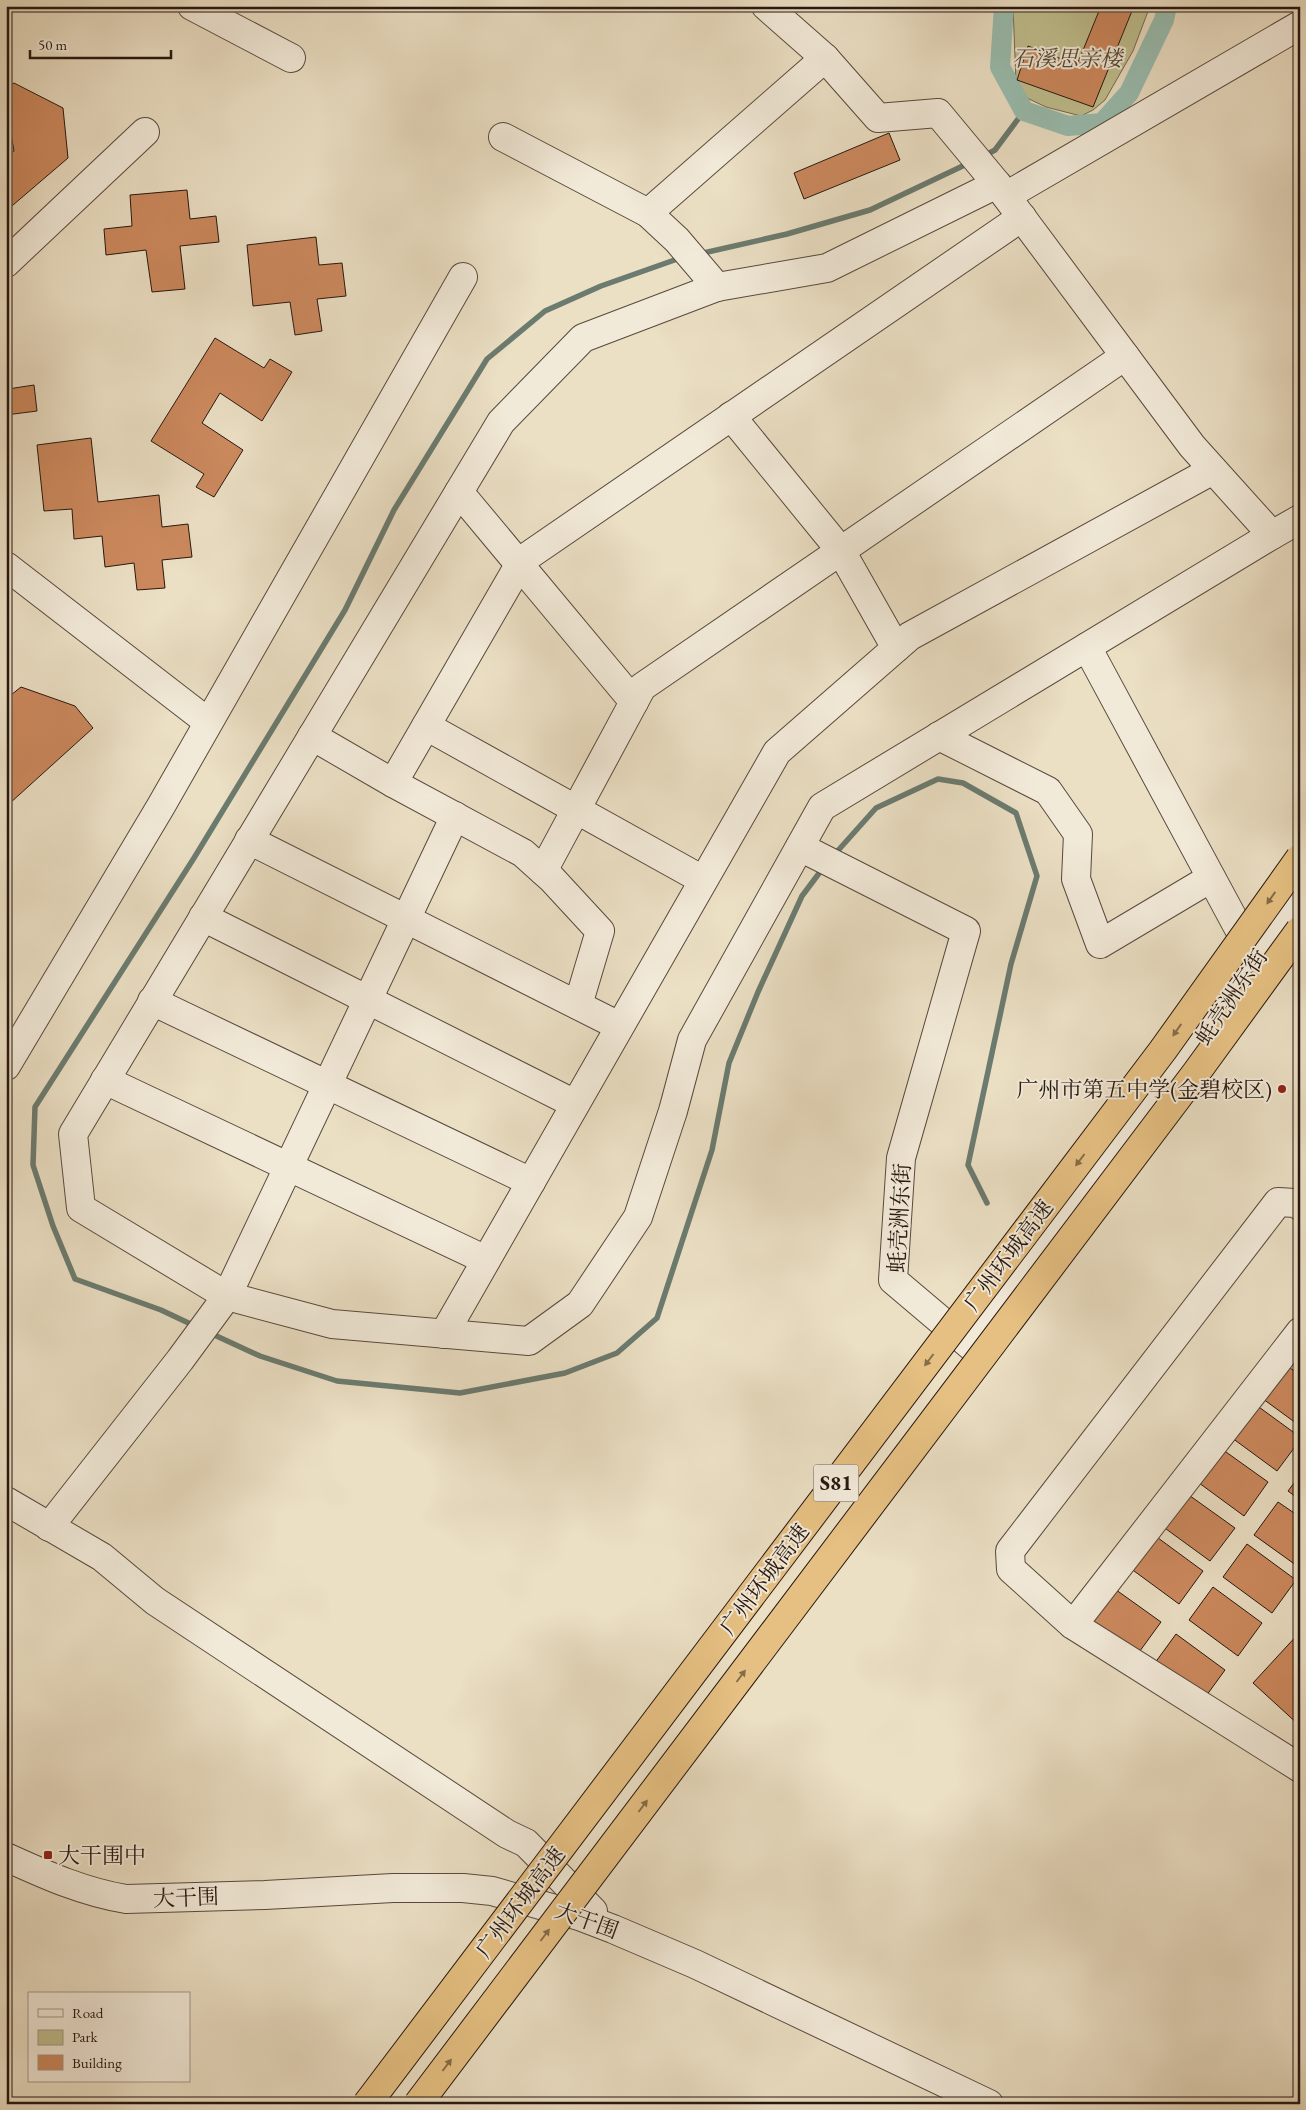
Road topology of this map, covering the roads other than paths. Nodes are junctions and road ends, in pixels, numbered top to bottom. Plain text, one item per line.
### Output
1 (192, 6) edge
2 (766, 6) edge
3 (786, 6) edge
4 (1300, 25) edge
5 (291, 58) dead end
6 (825, 58) junction
7 (870, 81) dead end
8 (145, 132) dead end
9 (502, 137) dead end
10 (1008, 199) junction
11 (648, 212) junction
12 (6, 263) edge
13 (463, 277) dead end
14 (710, 278) junction
15 (1125, 356) junction
16 (731, 416) junction
17 (1213, 470) junction
18 (459, 492) junction
19 (1300, 519) edge
20 (1272, 535) junction
21 (841, 551) junction
22 (520, 565) junction
23 (6, 566) edge
24 (1087, 647) junction
25 (896, 648) junction
26 (634, 702) junction
27 (208, 722) junction
28 (426, 726) junction
29 (312, 736) junction
30 (939, 736) junction
31 (393, 783) junction
32 (576, 809) junction
33 (455, 816) junction
34 (249, 840) junction
35 (819, 856) junction
36 (1300, 858) edge
37 (543, 871) junction
38 (1211, 878) junction
39 (703, 880) junction
40 (1300, 894) edge
41 (203, 917) junction
42 (406, 919) junction
43 (1300, 930) edge
44 (1256, 960) junction
45 (368, 1000) junction
46 (152, 1001) junction
47 (578, 1005) junction
48 (620, 1026) junction
49 (7, 1065) edge
50 (105, 1080) junction
51 (327, 1084) junction
52 (575, 1104) junction
53 (288, 1166) junction
54 (531, 1182) junction
55 (1300, 1206) edge
56 (486, 1260) junction
57 (224, 1299) junction
58 (1300, 1332) edge
59 (444, 1334) junction
60 (6, 1501) edge
61 (49, 1527) junction
62 (1073, 1625) junction
63 (1300, 1768) edge
64 (6, 1857) edge
65 (613, 1929) junction
66 (367, 2104) edge
67 (418, 2104) edge
68 (989, 2104) edge

1 - 5 street
2 - 6 street
3 - 7 street
4 - 10 street
6 - 10 street
6 - 11 street
8 - 12 street
9 - 11 street
10 - 14 street
10 - 15 street
10 - 16 street
11 - 14 street
13 - 27 street
14 - 18 street
15 - 17 street
15 - 21 street
16 - 21 street
16 - 22 street
17 - 20 street
17 - 25 street
18 - 22 street
18 - 29 street
19 - 20 street
20 - 24 street
21 - 25 street
21 - 26 street
22 - 26 street
22 - 28 street
23 - 27 street
24 - 30 street
24 - 38 street
25 - 39 street
26 - 32 street
27 - 49 street
28 - 31 street
28 - 32 street
29 - 31 street
29 - 34 street
30 - 35 street
30 - 38 street
31 - 33 street
32 - 37 street
32 - 39 street
33 - 37 street
33 - 42 street
34 - 41 street
34 - 42 street
35 - 44 street, 蚝壳洲东街
35 - 59 street
36 -> 66 highway, 广州环城高速 / S81, bridge
37 - 47 street
38 - 44 street
39 - 48 street
40 - 44 street, 蚝壳洲东街
41 - 45 street
41 - 46 street
42 - 45 street
42 - 47 street
67 -> 43 highway, 广州环城高速 / S81, bridge
45 - 51 street
45 - 52 street
46 - 50 street
46 - 51 street
47 - 48 street
48 - 52 street
50 - 53 street
50 - 57 street
51 - 53 street
51 - 54 street
52 - 54 street
53 - 56 street
53 - 57 street
54 - 56 street
55 - 62 street
56 - 59 street
57 - 59 street
57 - 61 street
58 - 62 street
60 - 61 street
61 - 65 street
62 - 63 street
64 - 65 street, 大干围
65 - 68 street, 大干围

